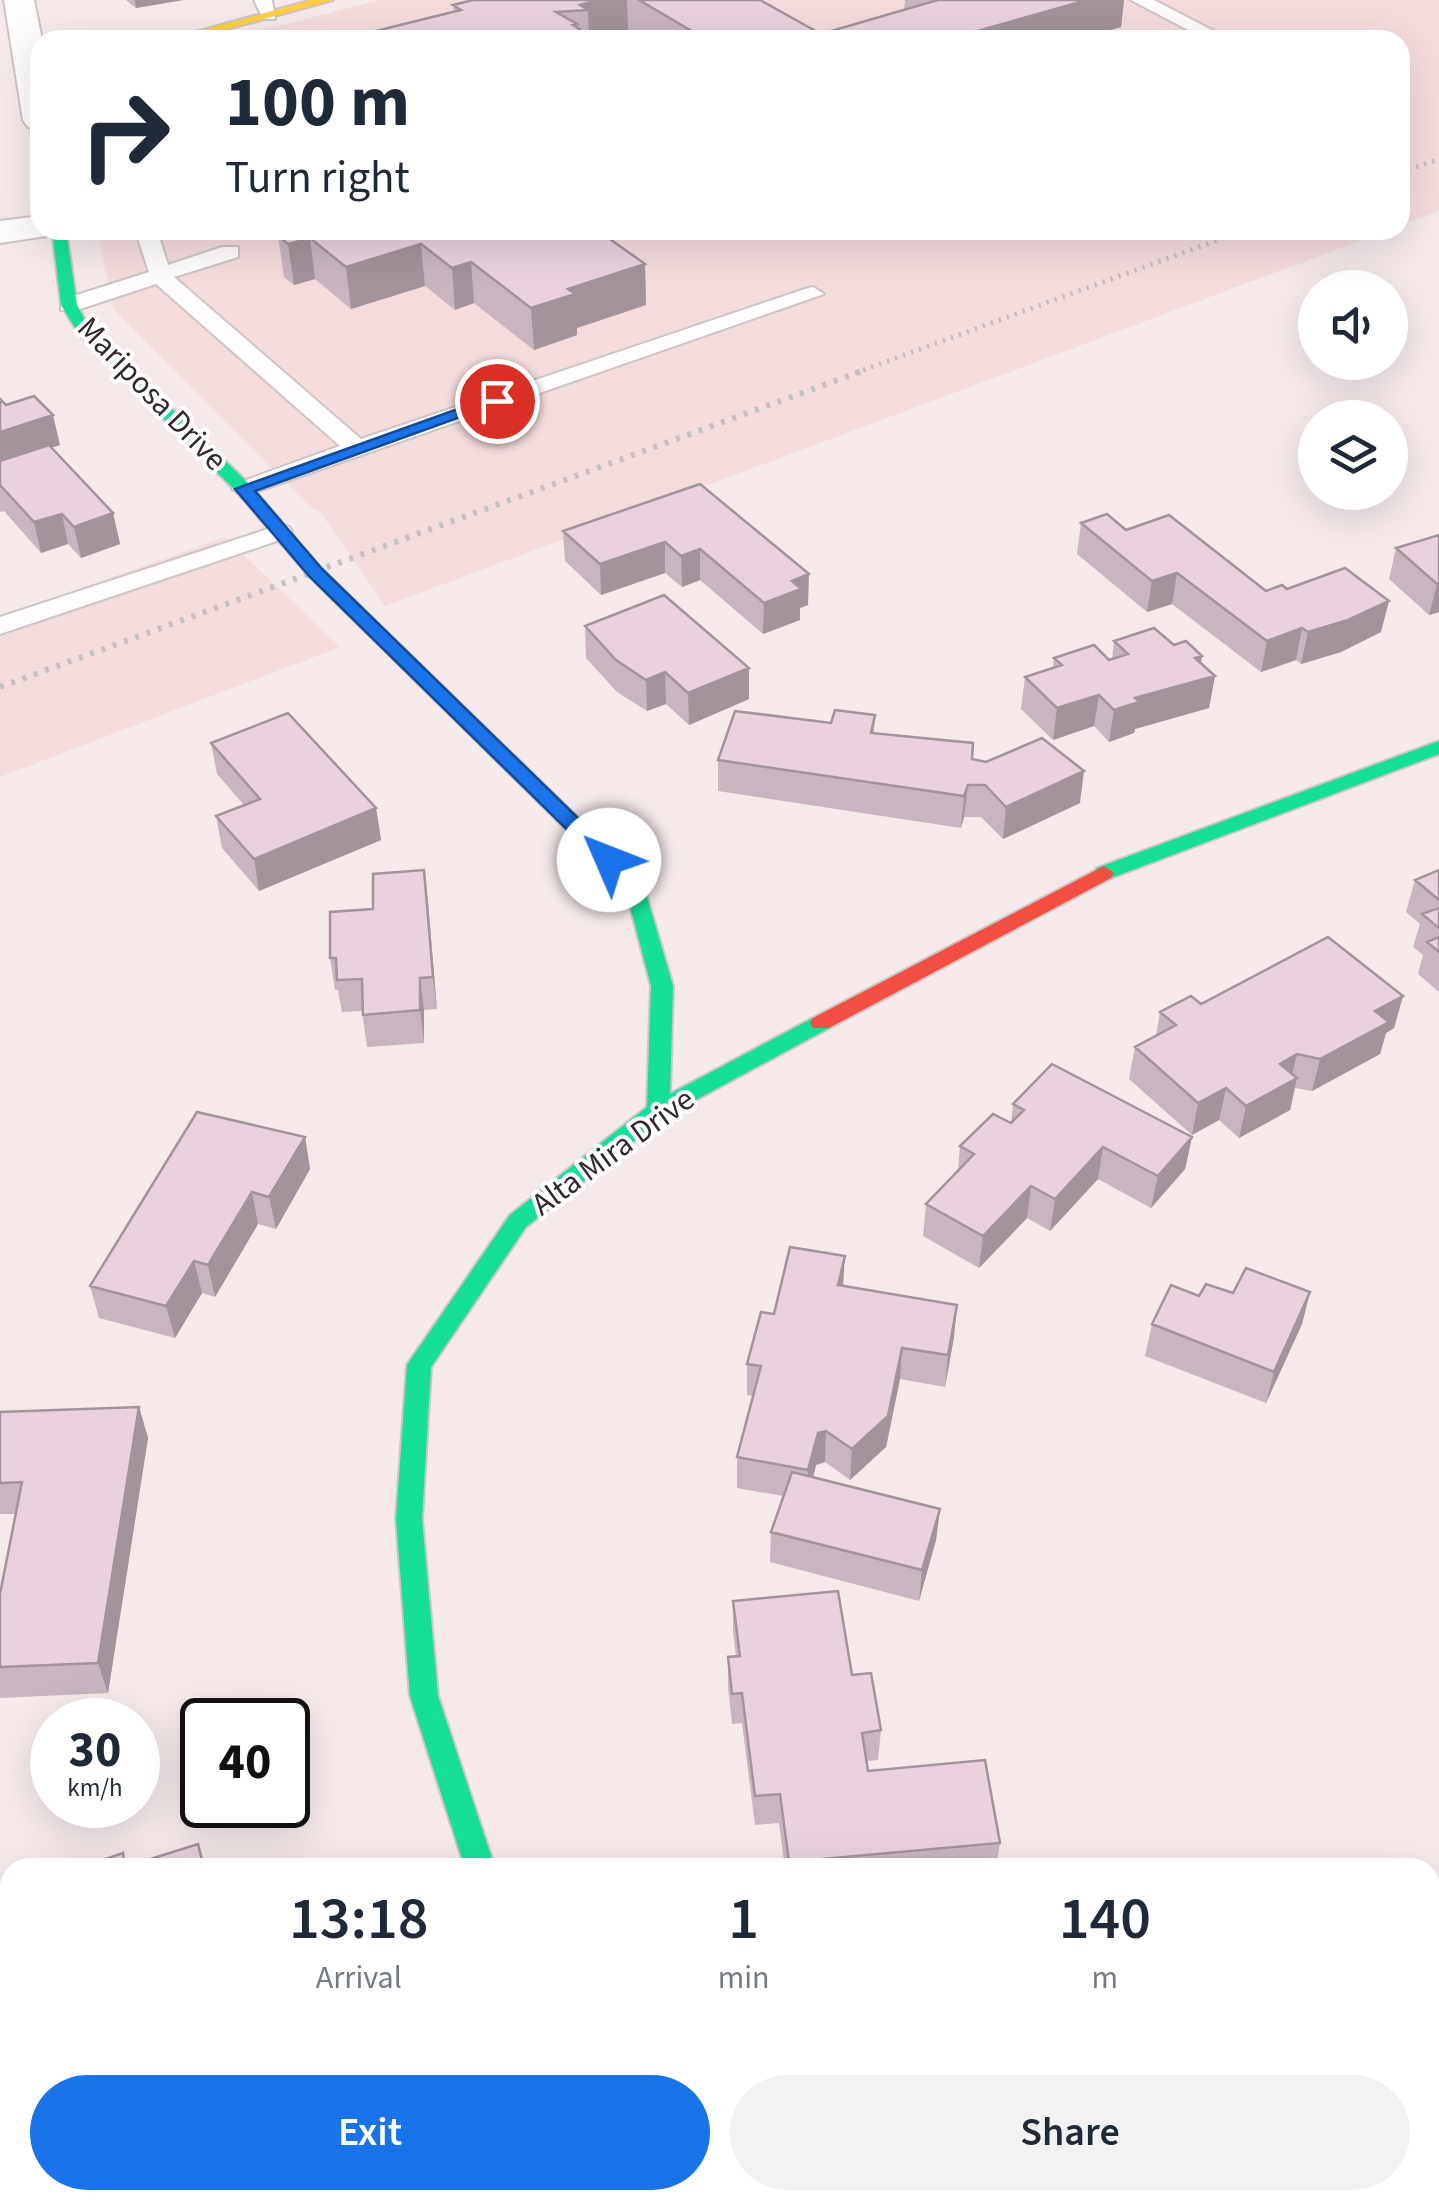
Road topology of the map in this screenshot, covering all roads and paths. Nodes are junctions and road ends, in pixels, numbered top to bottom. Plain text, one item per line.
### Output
1 (19, 0) edge
2 (327, 0) edge
3 (1140, 0) edge
4 (266, 8) edge
5 (202, 30) edge
6 (1202, 30) edge
7 (30, 60) edge
8 (30, 228) edge
9 (0, 232) edge
10 (60, 240) edge
11 (149, 240) edge
12 (230, 252) dead end
13 (161, 277) junction
14 (813, 294) dead end
15 (69, 305) junction
16 (357, 448) junction
17 (244, 489) junction
18 (280, 532) junction
19 (0, 626) edge
20 (1439, 747) edge
21 (658, 1110) junction
22 (477, 1858) edge

1 - 7 street
2 - 4 street
3 - 6 lane
4 - 5 street
8 - 9 street
10 - 15 street, Mariposa Drive
11 - 13 lane
12 - 13 lane
13 - 15 lane
13 - 16 lane
14 - 16 lane
15 - 17 street, Mariposa Drive
16 - 17 lane
17 - 18 street, Mariposa Drive
18 - 19 lane
18 - 21 street, Mariposa Drive
20 - 21 street, Alta Mira Drive
21 - 22 street, Alta Mira Drive

